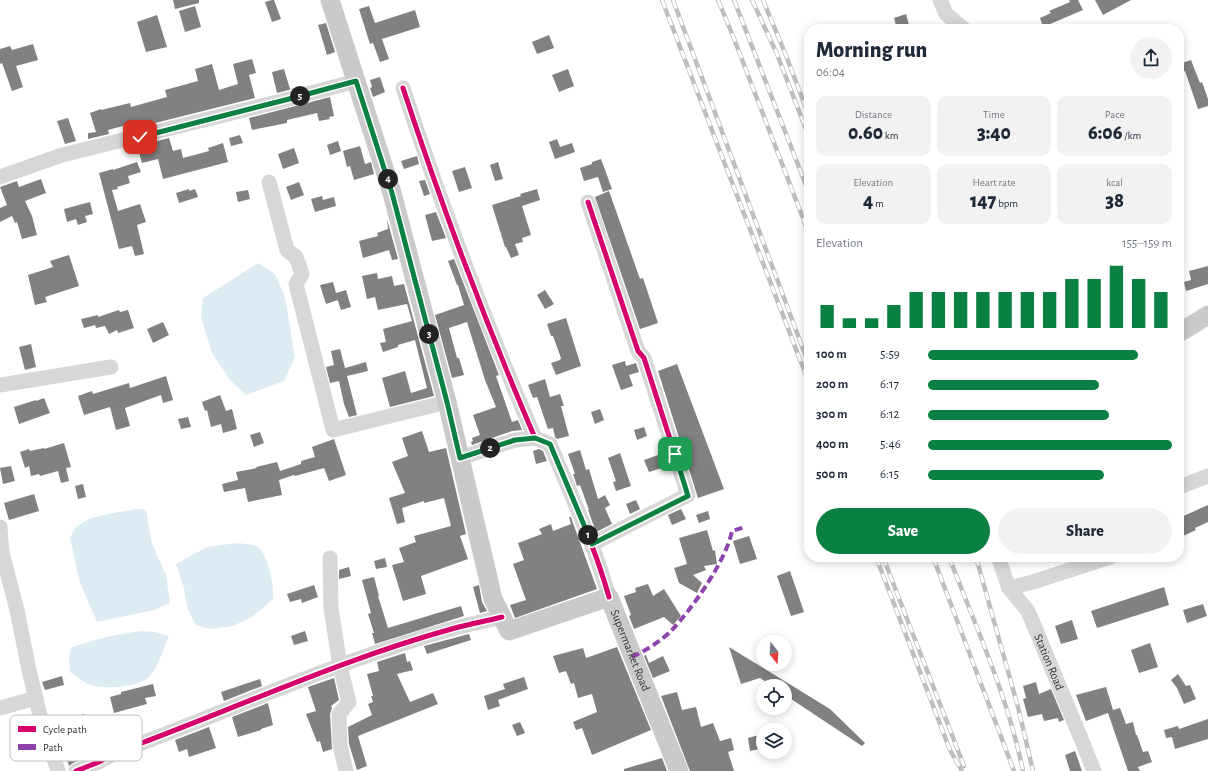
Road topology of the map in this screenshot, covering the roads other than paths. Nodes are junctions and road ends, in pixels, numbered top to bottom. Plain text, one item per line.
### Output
1 (330, 0) edge
2 (940, 0) edge
3 (958, 24) edge
4 (356, 81) junction
5 (403, 88) dead end
6 (0, 177) edge
7 (269, 182) dead end
8 (588, 202) dead end
9 (1208, 315) edge
10 (1184, 330) edge
11 (111, 367) dead end
12 (0, 385) edge
13 (447, 402) junction
14 (535, 438) junction
15 (460, 458) junction
16 (1208, 476) edge
17 (1184, 485) edge
18 (0, 527) edge
19 (592, 544) junction
20 (330, 558) dead end
21 (1000, 562) edge
22 (1095, 562) edge
23 (1009, 588) junction
24 (609, 597) junction
25 (502, 617) junction
26 (340, 666) junction
27 (36, 698) junction
28 (0, 708) edge
29 (41, 715) edge
30 (142, 743) edge
31 (55, 761) edge
32 (101, 761) edge
33 (58, 771) edge
34 (76, 771) edge
35 (346, 771) edge
36 (679, 771) edge
37 (1094, 771) edge

1 - 4 main road
2 - 3 street
4 - 6 street
4 - 13 main road
5 - 14 street
7 - 13 street
8 - 19 street
9 - 10 main road
11 - 12 street
13 - 15 main road
14 - 15 street
14 - 19 street
15 - 25 main road
16 - 17 street
18 - 27 street
19 - 24 street
20 - 26 street
21 - 23 street, Station Road
22 - 23 street
23 - 37 street, Station Road
24 - 25 main road, Supermarket Road
24 - 36 main road, Supermarket Road
25 - 26 street
26 - 30 street
26 - 35 street
27 - 28 street
27 - 29 street
31 - 33 street
32 - 34 street

